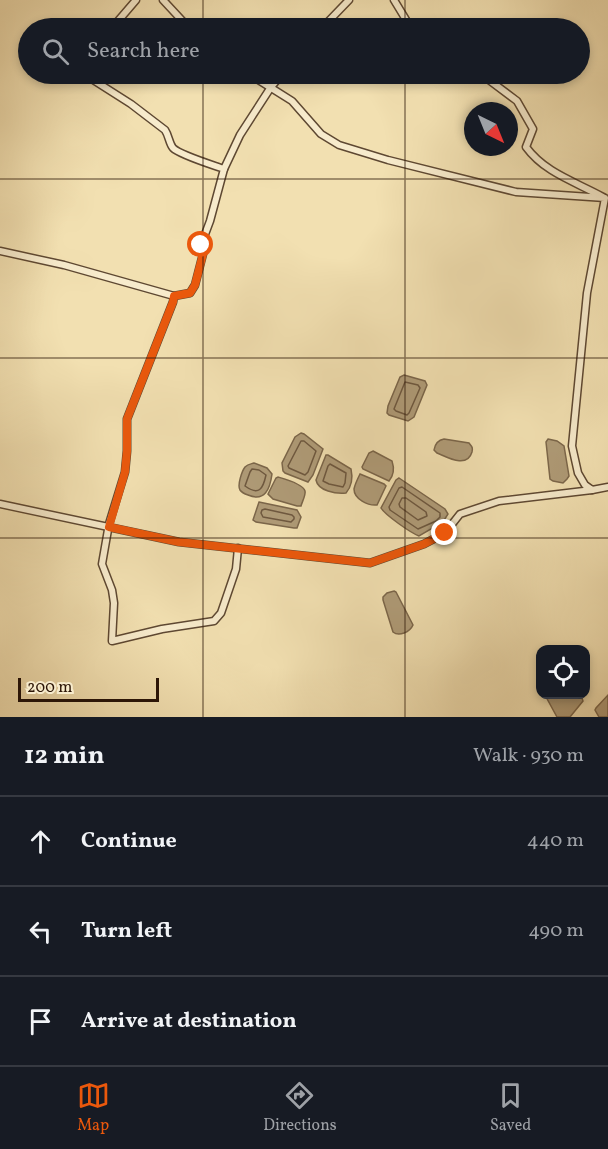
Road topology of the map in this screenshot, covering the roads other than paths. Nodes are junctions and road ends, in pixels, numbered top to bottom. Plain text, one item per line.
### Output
1 (135, 0) edge
2 (163, 0) edge
3 (349, 0) edge
4 (396, 1) edge
5 (120, 18) edge
6 (180, 18) edge
7 (332, 18) edge
8 (405, 18) edge
9 (100, 84) edge
10 (266, 84) edge
11 (274, 84) edge
12 (495, 84) edge
13 (271, 87) junction
14 (224, 169) junction
15 (607, 198) edge
16 (0, 251) edge
17 (174, 296) junction
18 (608, 487) edge
19 (592, 490) junction
20 (0, 504) edge
21 (109, 527) junction
22 (238, 548) junction

1 - 5 street
2 - 6 street
3 - 7 street
4 - 8 street
9 - 14 street
10 - 13 street
11 - 13 street
12 - 15 street
13 - 14 street
13 - 15 street
14 - 17 street
15 - 19 street
16 - 17 street
17 - 21 street
18 - 19 street
19 - 22 street
20 - 21 street
21 - 22 street
21 - 22 street

